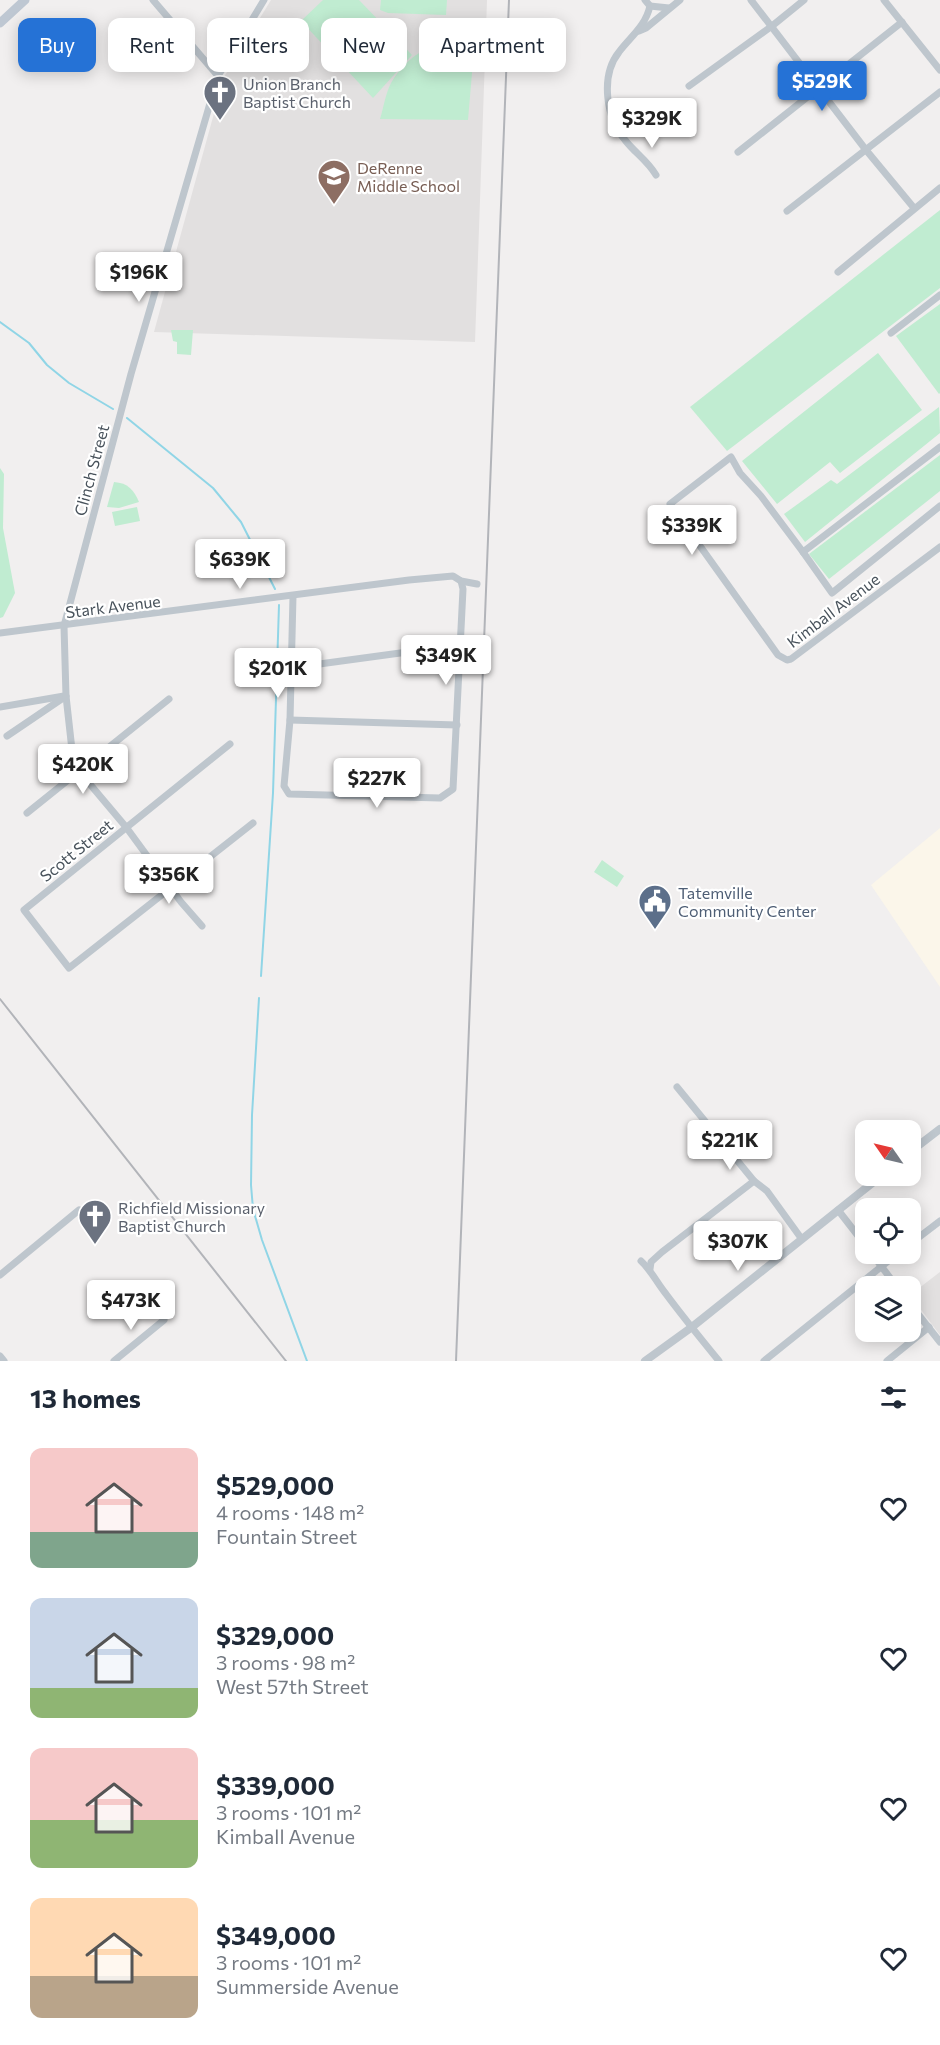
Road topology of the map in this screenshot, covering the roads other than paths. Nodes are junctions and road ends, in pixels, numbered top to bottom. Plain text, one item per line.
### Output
1 (25, 0) edge
2 (153, 0) edge
3 (264, 0) edge
4 (680, 0) edge
5 (751, 0) edge
6 (804, 0) edge
7 (884, 0) edge
8 (647, 3) edge
9 (669, 8) junction
10 (902, 22) junction
11 (0, 23) edge
12 (772, 26) junction
13 (639, 31) junction
14 (939, 65) edge
15 (218, 76) junction
16 (689, 86) dead end
17 (820, 88) junction
18 (940, 92) edge
19 (866, 150) junction
20 (738, 152) dead end
21 (656, 175) dead end
22 (940, 188) edge
23 (914, 208) junction
24 (787, 211) dead end
25 (838, 272) dead end
26 (940, 295) edge
27 (891, 333) dead end
28 (940, 447) edge
29 (940, 506) edge
30 (940, 547) edge
31 (803, 552) junction
32 (460, 581) junction
33 (477, 584) dead end
34 (293, 596) junction
35 (64, 626) junction
36 (0, 633) edge
37 (459, 645) junction
38 (290, 668) junction
39 (66, 696) junction
40 (169, 699) dead end
41 (0, 707) edge
42 (290, 720) junction
43 (457, 725) junction
44 (8, 736) dead end
45 (230, 744) dead end
46 (78, 770) junction
47 (27, 813) dead end
48 (253, 823) dead end
49 (126, 827) junction
50 (171, 888) junction
51 (202, 926) dead end
52 (677, 1087) dead end
53 (940, 1129) edge
54 (921, 1144) edge
55 (754, 1181) junction
56 (868, 1186) edge
57 (79, 1210) dead end
58 (838, 1210) junction
59 (940, 1221) edge
60 (855, 1232) edge
61 (921, 1236) edge
62 (801, 1238) junction
63 (640, 1261) dead end
64 (879, 1264) edge
65 (885, 1264) edge
66 (881, 1267) junction
67 (650, 1269) junction
68 (0, 1275) edge
69 (888, 1276) edge
70 (921, 1317) edge
71 (164, 1320) dead end
72 (692, 1327) junction
73 (929, 1327) junction
74 (940, 1342) edge
75 (0, 1356) edge
76 (4, 1361) edge
77 (114, 1361) edge
78 (645, 1361) edge
79 (719, 1361) edge
80 (764, 1361) edge
81 (887, 1361) edge

1 - 11 main road
2 - 15 street
3 - 15 street, Clinch Street
4 - 9 street
5 - 12 street
6 - 12 street
7 - 10 street
8 - 9 street
8 - 13 street
9 - 13 street
10 - 14 street
10 - 17 street
12 - 16 street
12 - 17 street
13 - 21 street
15 - 35 street, Clinch Street
17 - 19 street
17 - 20 street
18 - 19 street
19 - 23 street
19 - 24 street
22 - 23 street
23 - 25 street
26 - 27 street
28 - 31 street
29 - 31 street
30 - 31 street, Kimball Avenue
32 - 33 street, Stark Avenue
32 - 34 street, Stark Avenue
32 - 37 street
34 - 35 street, Stark Avenue
34 - 38 street
35 - 36 street, Stark Avenue
35 - 39 street, Clinch Street
37 - 38 street
37 - 43 street
38 - 42 street
39 - 41 street
39 - 44 street
39 - 46 street, Clinch Street
40 - 46 street
42 - 43 street
42 - 43 street
45 - 49 street, Scott Street
46 - 47 street
46 - 49 street, Clinch Street
48 - 50 street
49 - 50 street, Clinch Street
49 - 50 street, Scott Street
50 - 51 street, Clinch Street
52 - 55 street
53 - 54 street
55 - 62 street
55 - 67 street
56 - 58 street
57 - 68 street
58 - 60 street
58 - 62 street
59 - 61 street
62 - 72 street
63 - 67 street
64 - 66 street
65 - 66 street
66 - 69 street
66 - 80 street
67 - 72 street
70 - 73 street
71 - 77 street
72 - 78 street
72 - 79 street
73 - 74 street
73 - 81 street
75 - 76 street

